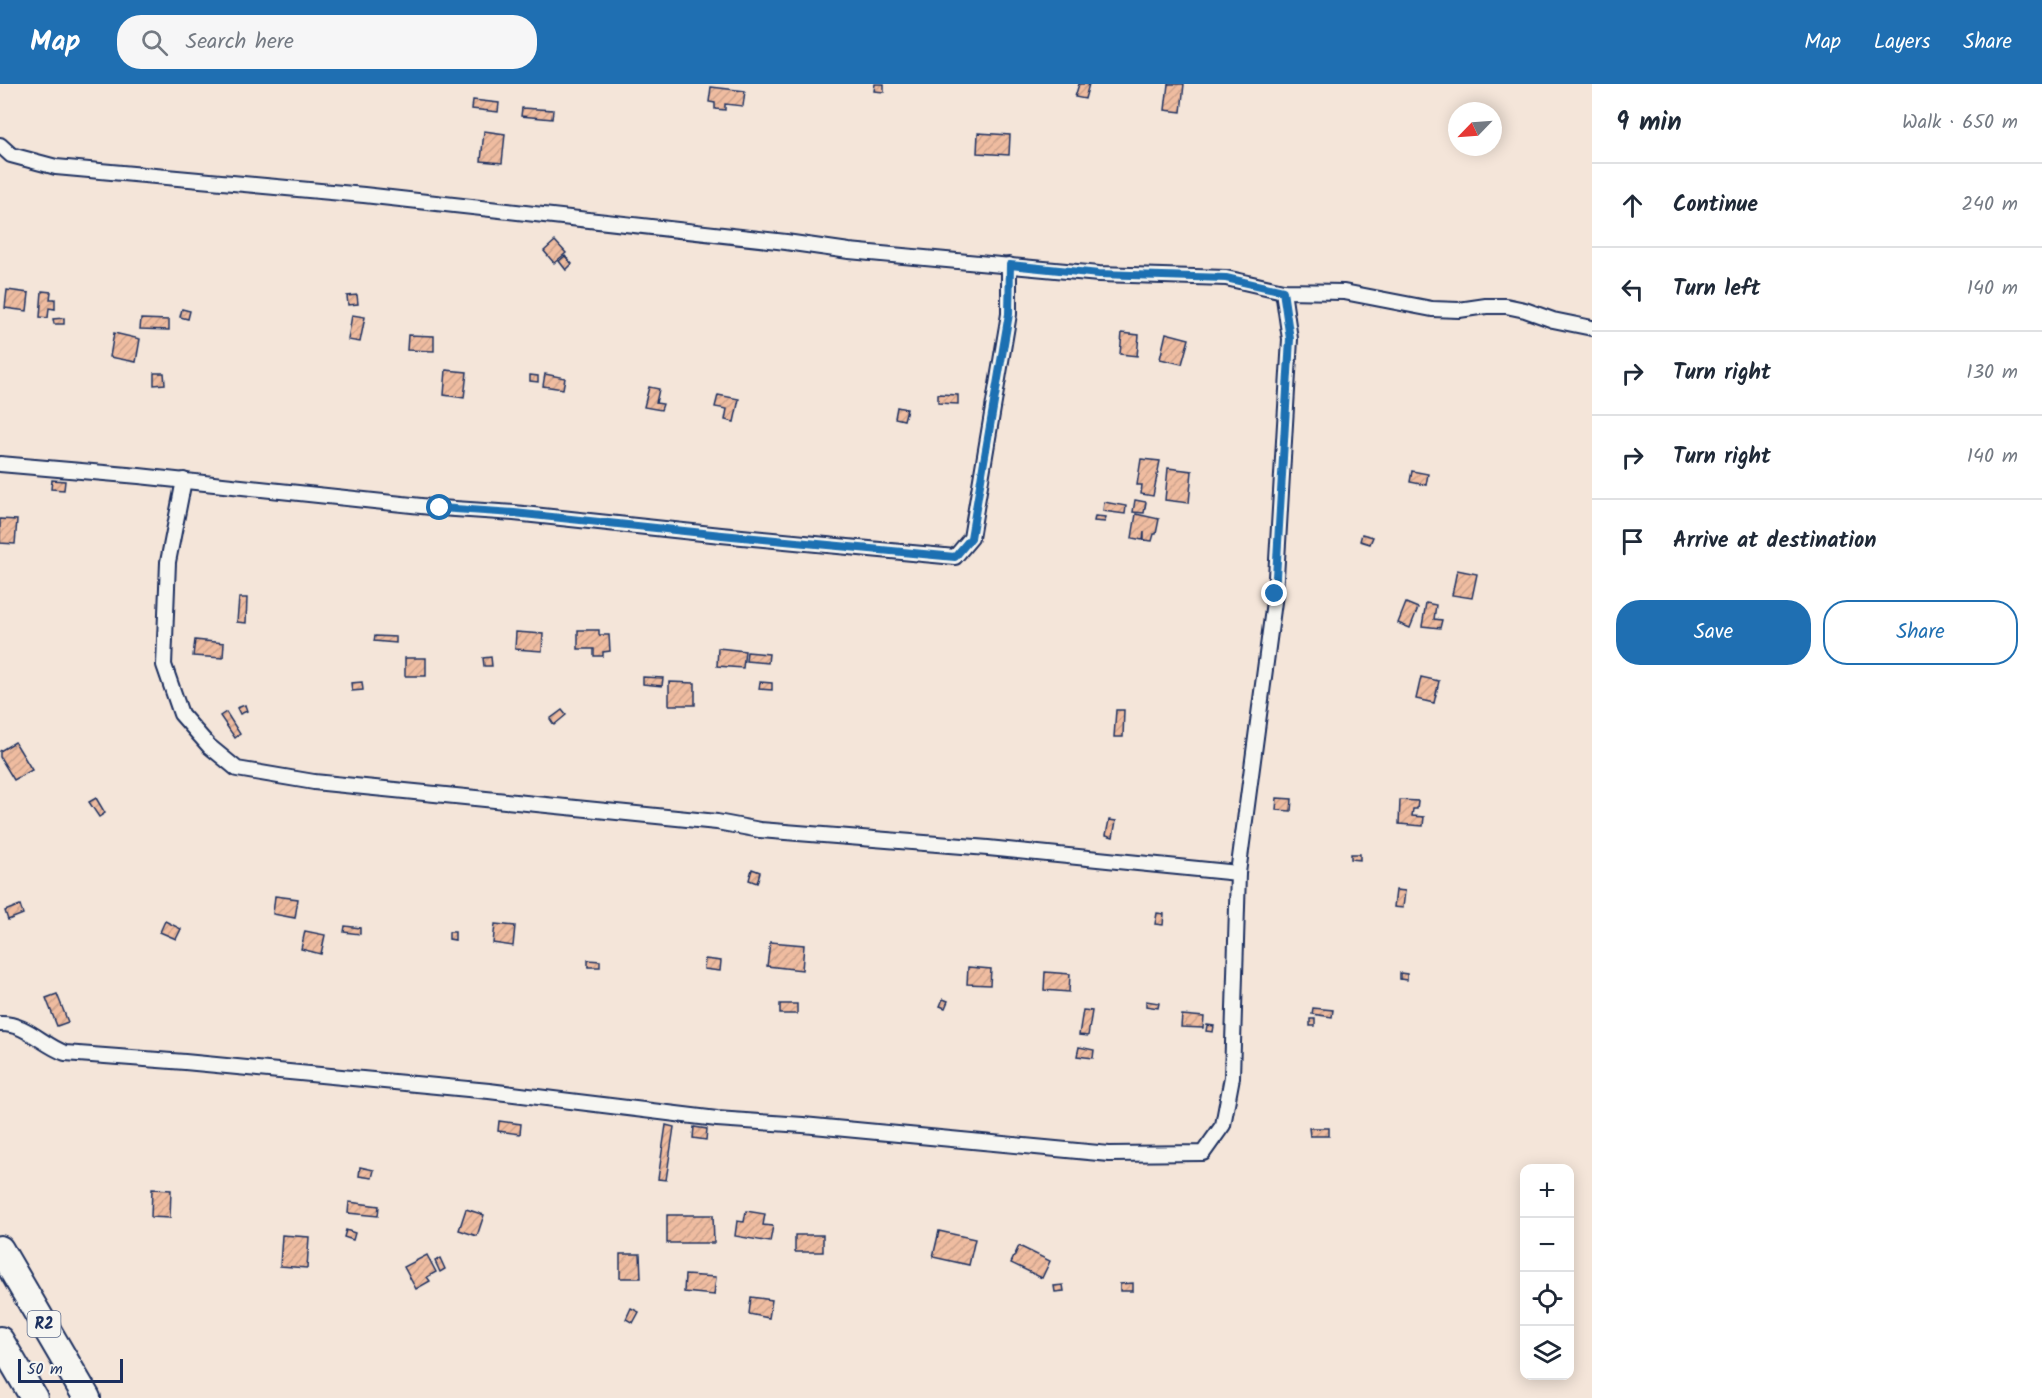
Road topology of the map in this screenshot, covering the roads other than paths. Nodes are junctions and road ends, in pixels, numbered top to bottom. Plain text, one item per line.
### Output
1 (0, 145) edge
2 (1010, 265) junction
3 (1283, 291) junction
4 (1592, 328) edge
5 (0, 464) edge
6 (184, 480) junction
7 (1238, 873) junction
8 (0, 1024) edge
9 (0, 1250) edge
10 (0, 1340) edge
11 (34, 1398) edge
12 (87, 1398) edge

1 - 2 street
2 - 3 street
2 - 6 street
3 - 4 street
3 - 7 street
5 - 6 street
6 - 7 street
7 - 8 street
9 - 12 highway, R2
10 - 11 highway, R2

